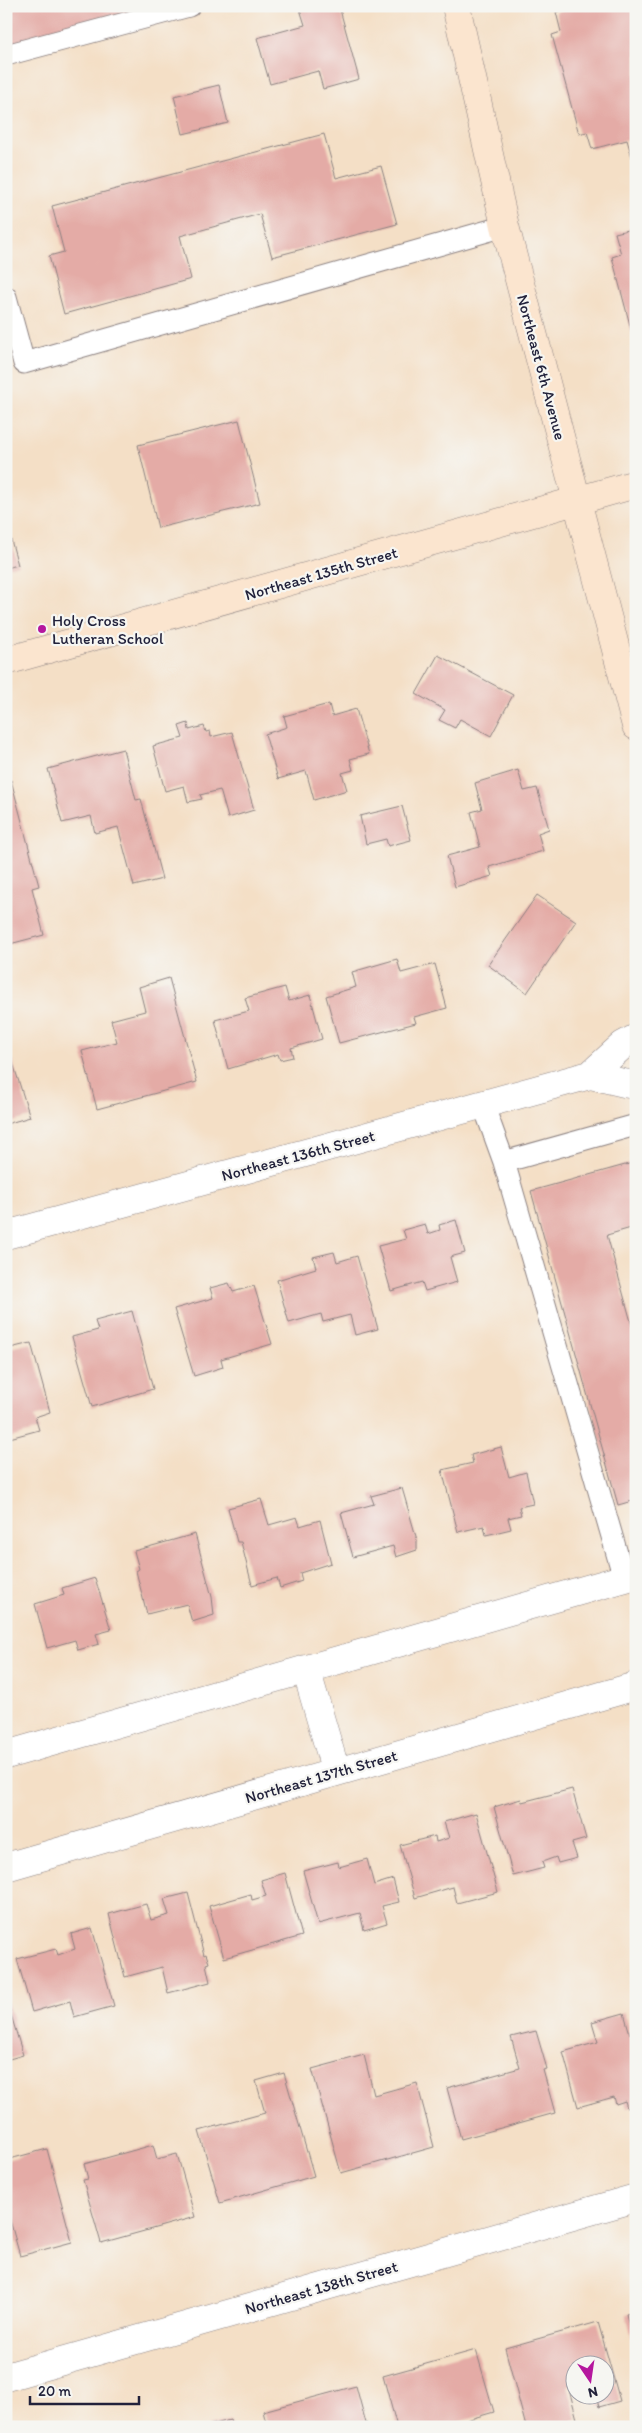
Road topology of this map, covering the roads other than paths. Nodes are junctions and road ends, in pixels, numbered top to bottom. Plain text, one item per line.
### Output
1 (189, 6) edge
2 (456, 6) edge
3 (6, 55) edge
4 (505, 226) junction
5 (6, 297) edge
6 (636, 484) edge
7 (577, 502) junction
8 (6, 661) edge
9 (636, 726) edge
10 (636, 1038) edge
11 (590, 1075) junction
12 (636, 1083) edge
13 (483, 1104) junction
14 (636, 1125) edge
15 (504, 1162) junction
16 (6, 1235) edge
17 (630, 1576) edge
18 (306, 1669) junction
19 (636, 1686) edge
20 (6, 1755) edge
21 (336, 1772) junction
22 (6, 1867) edge
23 (636, 2198) edge
24 (6, 2376) edge

1 - 3 lane
2 - 4 main road, Northeast 6th Avenue
4 - 5 lane
4 - 7 main road, Northeast 6th Avenue
6 - 7 main road, Northeast 135th Street
7 - 8 main road, Northeast 135th Street
7 - 9 main road, Northeast 6th Avenue
10 - 11 street, Northeast 136th Street
11 - 12 street, Northeast 136th Street
11 - 13 street, Northeast 136th Street
13 - 15 lane
13 - 16 street, Northeast 136th Street
14 - 15 lane
15 - 17 lane
17 - 18 street
18 - 20 street
18 - 21 street
19 - 21 street, Northeast 137th Street
21 - 22 street, Northeast 137th Street
23 - 24 street, Northeast 138th Street

